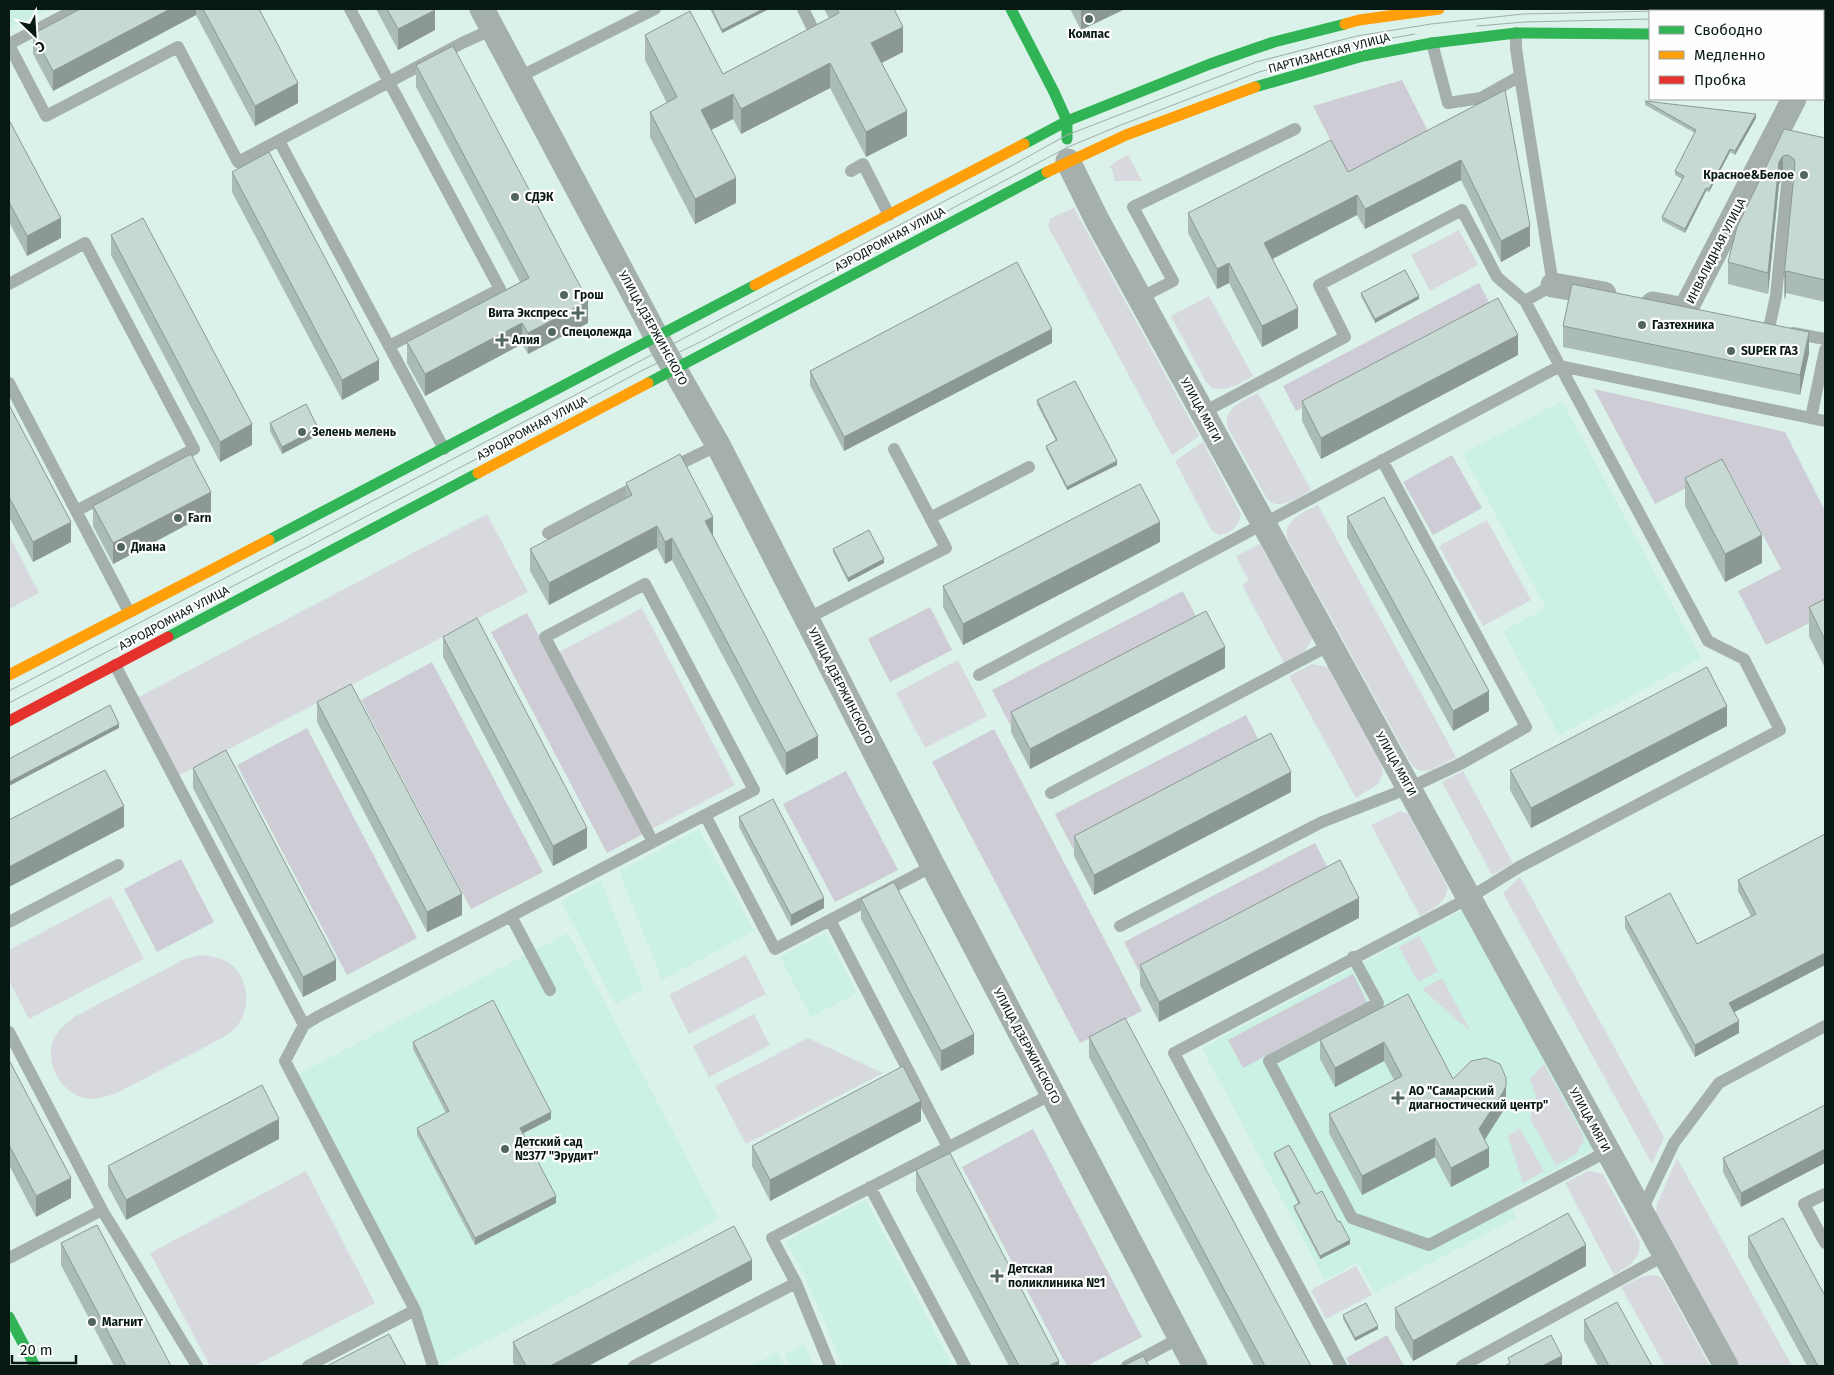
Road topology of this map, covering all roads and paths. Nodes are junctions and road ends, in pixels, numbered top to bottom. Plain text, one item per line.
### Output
1 (76, 9) edge
2 (350, 9) edge
3 (655, 9) edge
4 (803, 9) edge
5 (1011, 9) edge
6 (1439, 9) edge
7 (638, 13) edge
8 (1358, 14) edge
9 (488, 19) edge
10 (1516, 33) junction
11 (1649, 34) edge
12 (1432, 43) junction
13 (9, 45) edge
14 (802, 48) edge
15 (1520, 76) junction
16 (519, 77) junction
17 (389, 82) junction
18 (1794, 100) edge
19 (1067, 121) junction
20 (1295, 128) dead end
21 (279, 141) junction
22 (1068, 162) junction
23 (851, 170) dead end
24 (1787, 185) edge
25 (890, 215) junction
26 (9, 282) edge
27 (1552, 285) junction
28 (1140, 298) junction
29 (1525, 301) junction
30 (657, 337) junction
31 (1825, 339) edge
32 (389, 346) junction
33 (1825, 350) edge
34 (1560, 366) junction
35 (674, 368) junction
36 (9, 383) edge
37 (1202, 413) junction
38 (1811, 418) junction
39 (1825, 421) edge
40 (718, 445) junction
41 (444, 449) junction
42 (894, 449) dead end
43 (1382, 460) junction
44 (1029, 467) dead end
45 (76, 511) junction
46 (930, 518) junction
47 (1264, 524) junction
48 (548, 533) dead end
49 (129, 612) junction
50 (806, 619) junction
51 (1330, 645) junction
52 (115, 665) junction
53 (9, 674) edge
54 (979, 674) dead end
55 (9, 721) edge
56 (1409, 788) junction
57 (1051, 793) dead end
58 (705, 815) junction
59 (653, 842) junction
60 (118, 865) dead end
61 (933, 866) junction
62 (1469, 898) junction
63 (511, 916) junction
64 (830, 920) junction
65 (9, 922) edge
66 (1120, 926) dead end
67 (1353, 957) junction
68 (550, 990) dead end
69 (304, 1025) junction
70 (1825, 1026) edge
71 (9, 1032) edge
72 (1052, 1094) junction
73 (948, 1147) junction
74 (1608, 1151) junction
75 (870, 1187) junction
76 (1825, 1194) edge
77 (102, 1210) junction
78 (1642, 1212) junction
79 (1825, 1242) edge
80 (1665, 1255) junction
81 (9, 1258) edge
82 (796, 1283) junction
83 (415, 1310) junction
84 (9, 1317) edge
85 (1180, 1338) junction
86 (35, 1366) edge
87 (197, 1366) edge
88 (308, 1366) edge
89 (434, 1366) edge
90 (634, 1366) edge
91 (830, 1366) edge
92 (964, 1366) edge
93 (1127, 1366) edge
94 (1195, 1366) edge
95 (1341, 1366) edge
96 (1462, 1366) edge
97 (1726, 1366) edge

1 - 13 lane
2 - 17 lane
3 - 7 lane
4 - 14 lane
5 - 19 street
6 - 8 street, ПАРТИЗАНСКАЯ УЛИЦА
7 - 16 lane
8 - 19 street, ПАРТИЗАНСКАЯ УЛИЦА
9 - 16 street, УЛИЦА ДЗЕРЖИНСКОГО
9 - 17 lane
10 - 11 street, ПАРТИЗАНСКАЯ УЛИЦА
10 - 12 street, ПАРТИЗАНСКАЯ УЛИЦА
10 - 15 lane
12 - 15 lane
12 - 22 street, ПАРТИЗАНСКАЯ УЛИЦА
13 - 21 lane
15 - 27 lane
16 - 30 street, УЛИЦА ДЗЕРЖИНСКОГО
17 - 21 lane
17 - 32 lane
18 - 27 street, ИНВАЛИДНАЯ УЛИЦА
19 - 22 street
19 - 25 street, АЭРОДРОМНАЯ УЛИЦА
20 - 28 lane
21 - 32 lane
22 - 28 street, УЛИЦА МЯГИ
22 - 35 street, АЭРОДРОМНАЯ УЛИЦА
23 - 25 lane
24 - 31 lane
25 - 30 street, АЭРОДРОМНАЯ УЛИЦА
26 - 45 lane
27 - 29 lane
28 - 37 street, УЛИЦА МЯГИ
29 - 34 lane
29 - 37 lane
30 - 35 street, УЛИЦА ДЗЕРЖИНСКОГО
30 - 41 street, АЭРОДРОМНАЯ УЛИЦА
32 - 41 lane
33 - 38 lane
34 - 38 lane
34 - 43 lane
34 - 62 lane
35 - 40 street, УЛИЦА ДЗЕРЖИНСКОГО
35 - 52 street, АЭРОДРОМНАЯ УЛИЦА
36 - 45 lane
37 - 47 street, УЛИЦА МЯГИ
38 - 39 lane
40 - 48 lane
40 - 50 street, УЛИЦА ДЗЕРЖИНСКОГО
41 - 49 street, АЭРОДРОМНАЯ УЛИЦА
42 - 46 lane
43 - 47 lane
43 - 56 lane
44 - 46 lane
45 - 49 lane
46 - 50 lane
47 - 51 street, УЛИЦА МЯГИ
47 - 54 lane
49 - 53 street, АЭРОДРОМНАЯ УЛИЦА
50 - 61 street, УЛИЦА ДЗЕРЖИНСКОГО
51 - 56 street, УЛИЦА МЯГИ
51 - 57 lane
52 - 55 street, АЭРОДРОМНАЯ УЛИЦА
52 - 69 lane
56 - 62 street, УЛИЦА МЯГИ
56 - 66 lane
58 - 59 lane
58 - 59 lane
58 - 64 lane
59 - 63 lane
60 - 65 lane
61 - 64 lane
61 - 72 street, УЛИЦА ДЗЕРЖИНСКОГО
62 - 67 lane
62 - 74 street, УЛИЦА МЯГИ
63 - 68 lane
63 - 69 lane
64 - 73 lane
67 - 74 lane
67 - 95 lane
69 - 83 lane
70 - 78 lane
71 - 77 lane
72 - 73 lane
72 - 85 street, УЛИЦА ДЗЕРЖИНСКОГО
73 - 75 lane
74 - 78 street, УЛИЦА МЯГИ
75 - 82 lane
75 - 92 lane
76 - 79 lane
77 - 81 lane
77 - 87 lane
78 - 80 street, УЛИЦА МЯГИ
80 - 96 lane
80 - 97 street, УЛИЦА МЯГИ
82 - 90 lane
82 - 91 lane
83 - 88 lane
83 - 89 lane
84 - 86 street
85 - 93 lane
85 - 94 street, УЛИЦА ДЗЕРЖИНСКОГО

